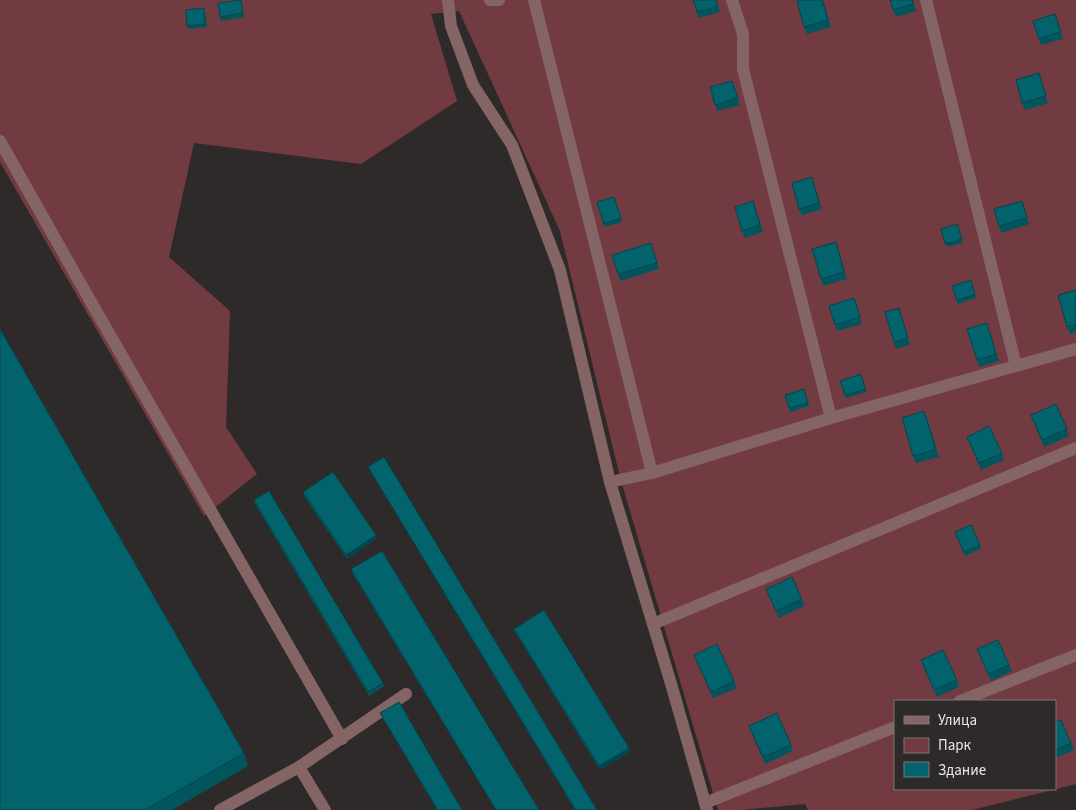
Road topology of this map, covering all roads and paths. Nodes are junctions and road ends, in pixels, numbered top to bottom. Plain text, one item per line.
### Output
1 (448, 0) edge
2 (490, 0) edge
3 (499, 0) edge
4 (534, 0) edge
5 (732, 0) edge
6 (926, 0) edge
7 (0, 141) edge
8 (1076, 349) edge
9 (1016, 366) junction
10 (831, 418) junction
11 (1076, 448) edge
12 (652, 472) junction
13 (610, 482) junction
14 (652, 624) junction
15 (1076, 655) edge
16 (406, 694) dead end
17 (963, 700) edge
18 (894, 727) edge
19 (342, 739) junction
20 (299, 767) junction
21 (706, 806) edge
22 (220, 810) edge
23 (325, 810) edge

1 - 13 street
2 - 3 street
4 - 12 street
5 - 10 street
6 - 9 street
7 - 19 street
8 - 9 street
9 - 10 street
10 - 12 street
11 - 14 street
12 - 13 street
13 - 14 street
14 - 21 street
15 - 17 street
16 - 19 street
18 - 21 street
19 - 20 street
20 - 22 street
20 - 23 street

